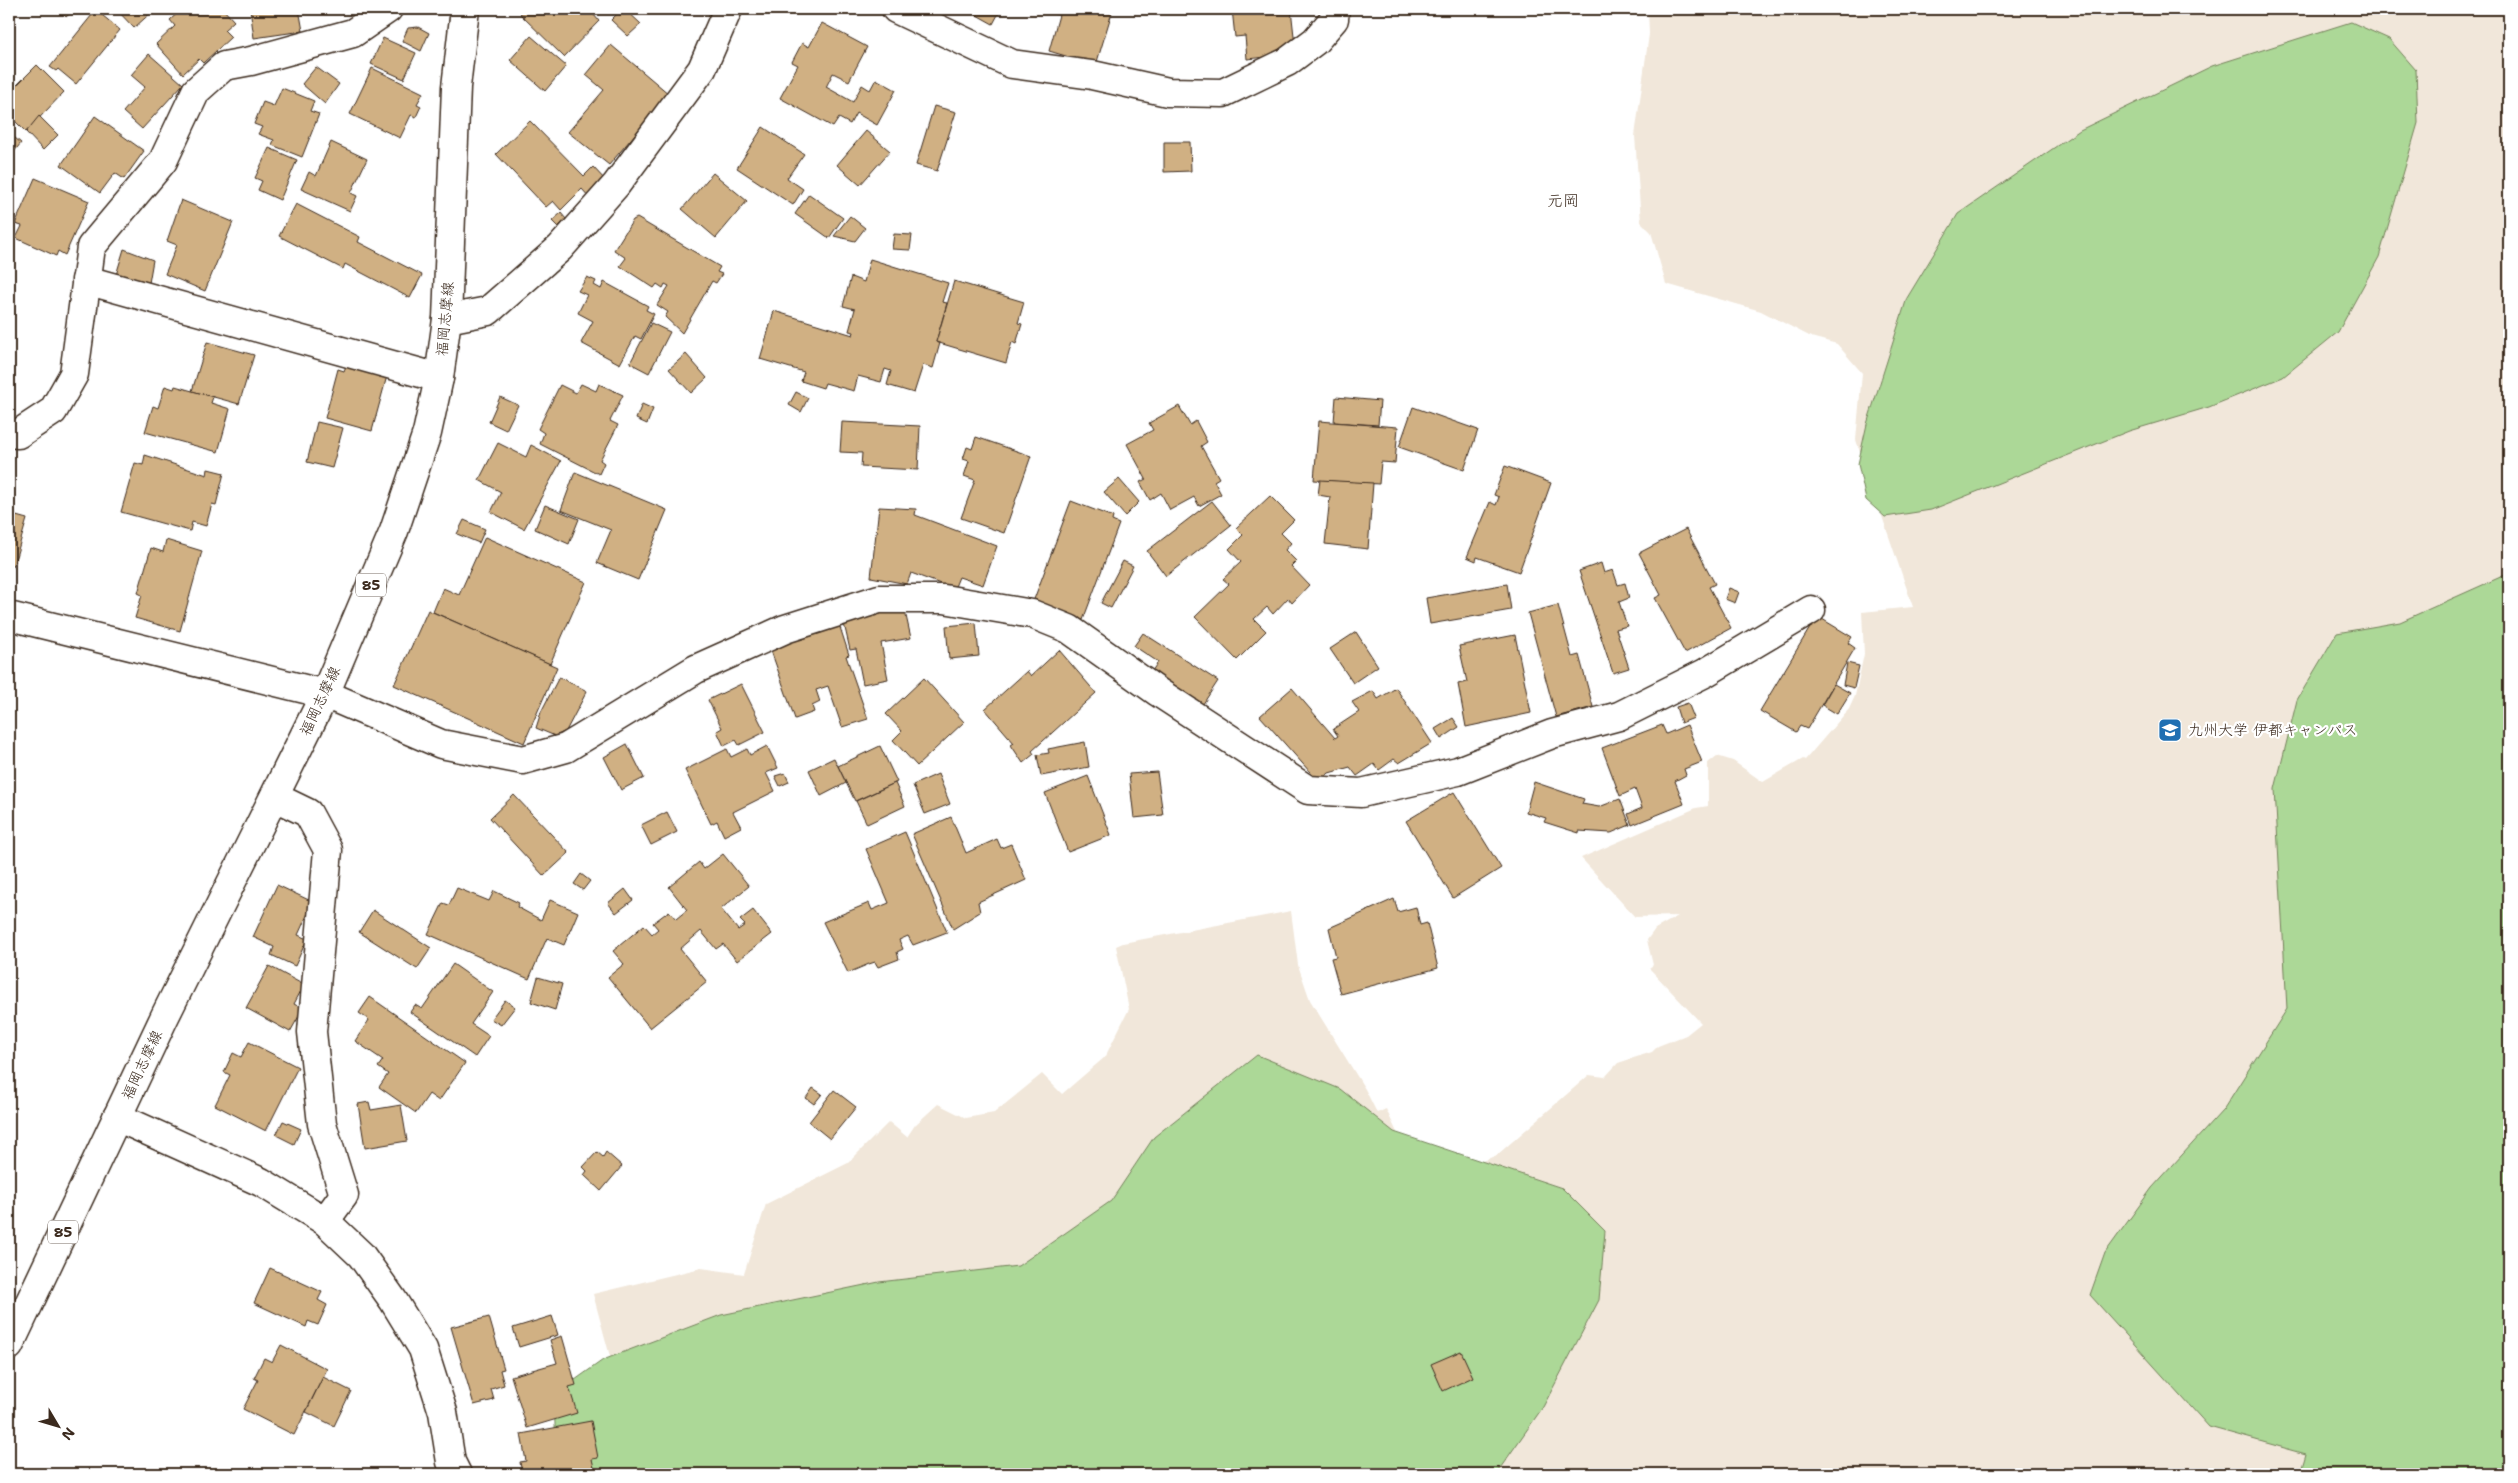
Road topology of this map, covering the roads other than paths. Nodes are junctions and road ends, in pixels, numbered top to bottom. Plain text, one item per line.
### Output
1 (388, 9) edge
2 (465, 9) edge
3 (728, 9) edge
4 (896, 9) edge
5 (1336, 9) edge
6 (86, 280) junction
7 (448, 319) junction
8 (439, 378) junction
9 (9, 433) edge
10 (1812, 610) dead end
11 (9, 616) edge
12 (325, 694) junction
13 (276, 797) junction
14 (117, 1117) junction
15 (325, 1221) junction
16 (9, 1346) edge
17 (457, 1474) edge

1 - 6 street
2 - 7 street, 福岡志摩線 / 85
3 - 7 street
4 - 5 street
6 - 8 street
6 - 9 street
7 - 8 street, 福岡志摩線 / 85
8 - 12 street, 福岡志摩線 / 85
10 - 12 street
11 - 12 street
12 - 13 street, 福岡志摩線 / 85
13 - 14 street, 福岡志摩線 / 85
13 - 15 street
14 - 15 street
14 - 16 street, 福岡志摩線 / 85
15 - 17 street

